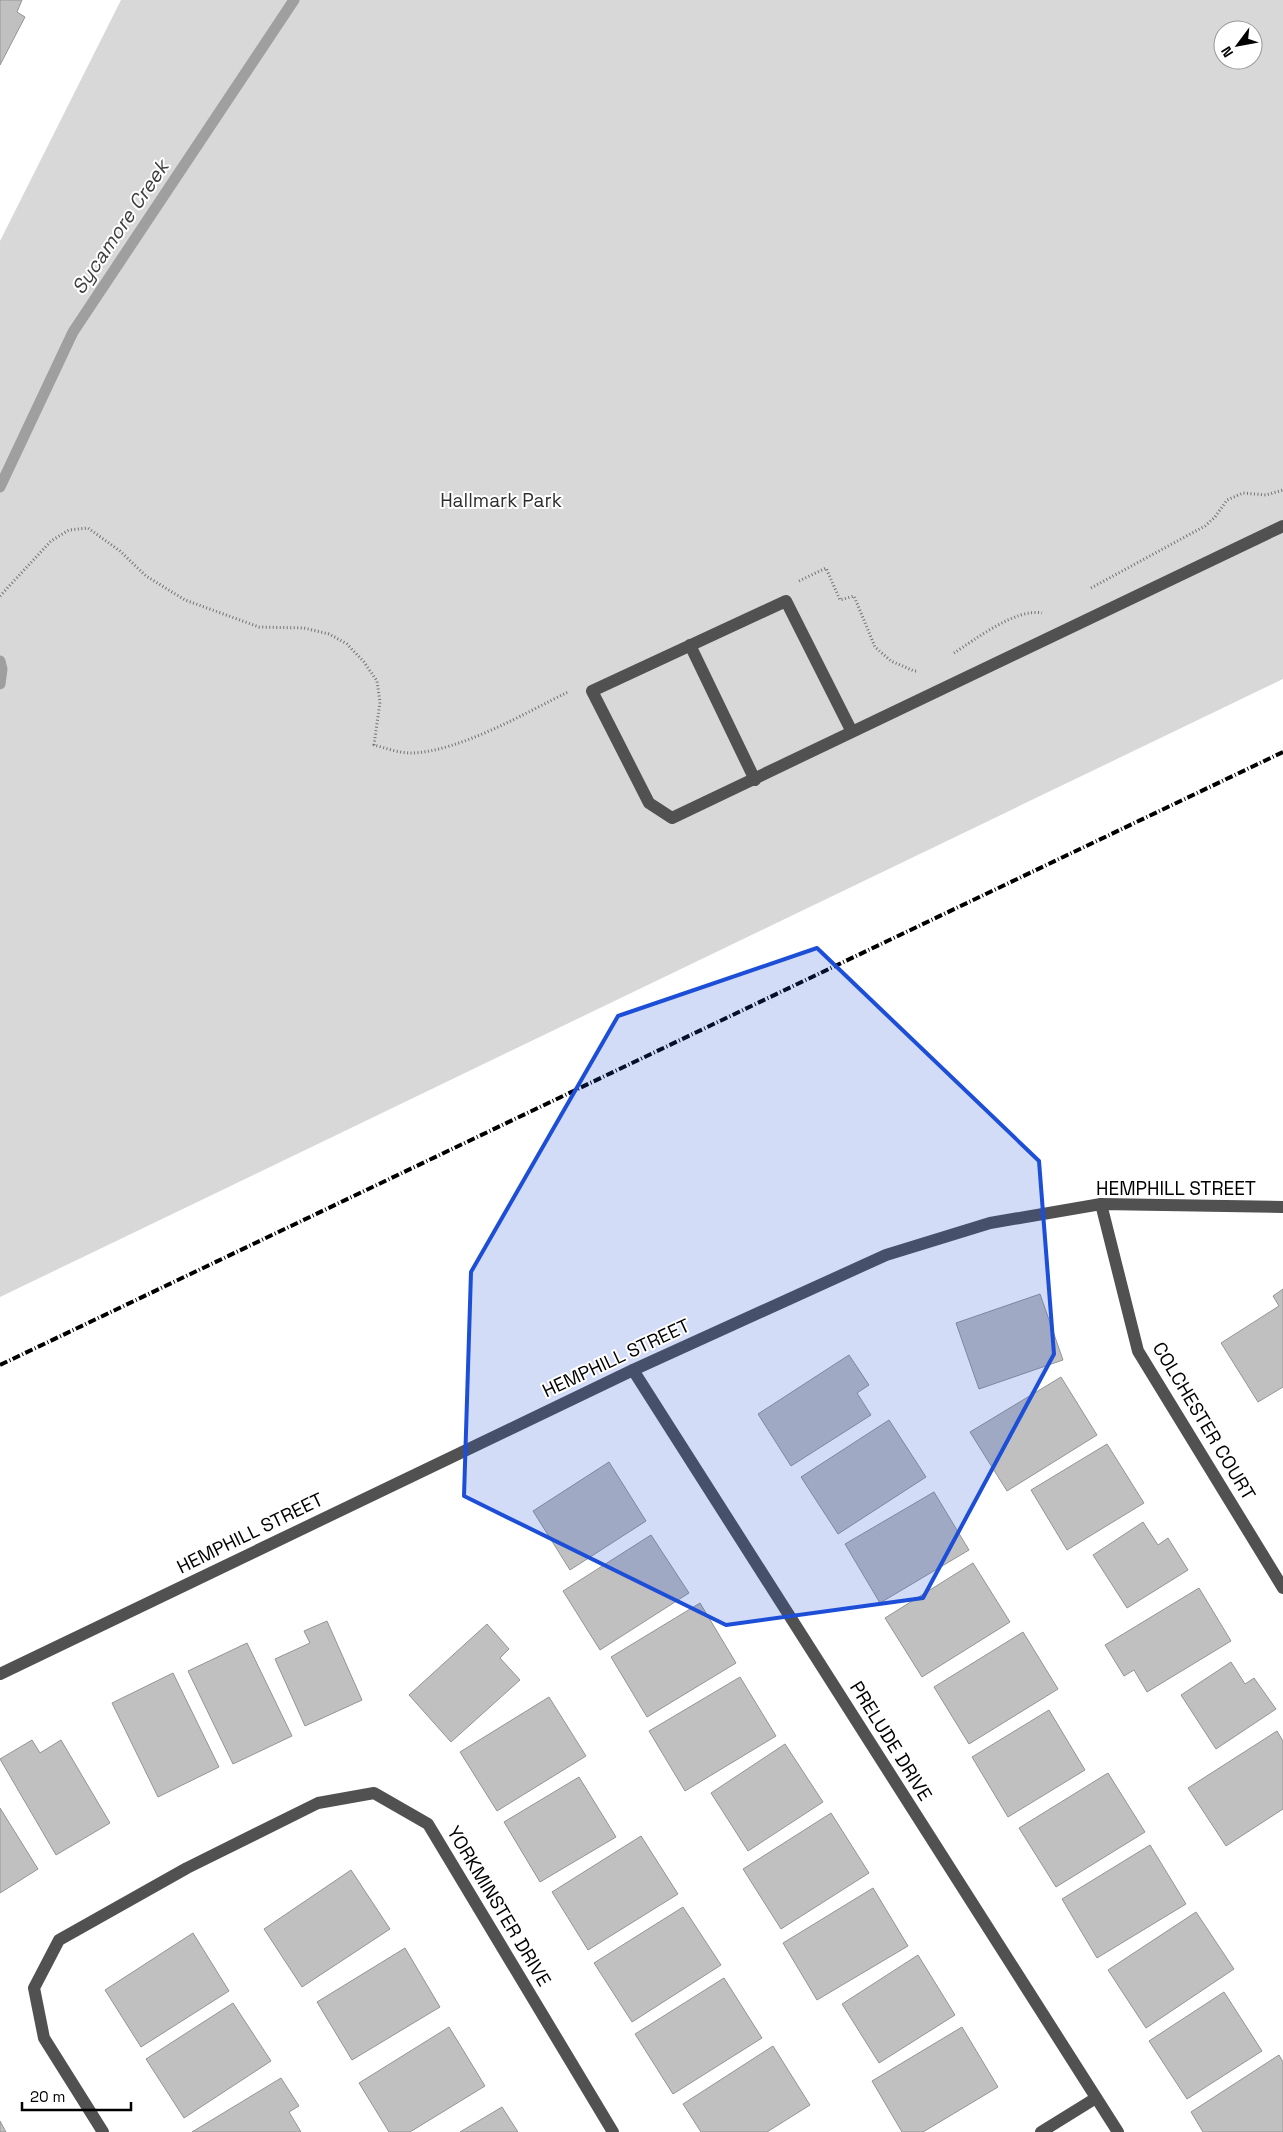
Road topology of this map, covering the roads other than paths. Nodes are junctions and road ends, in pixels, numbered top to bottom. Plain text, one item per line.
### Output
1 (1283, 526) edge
2 (690, 645) junction
3 (852, 732) junction
4 (755, 780) junction
5 (1101, 1204) junction
6 (1283, 1207) edge
7 (633, 1370) junction
8 (1283, 1588) edge
9 (0, 1674) edge
10 (1096, 2098) junction
11 (103, 2132) edge
12 (613, 2132) edge
13 (1041, 2132) edge
14 (1118, 2132) edge

1 - 3 street
2 - 3 street
2 - 4 street
2 - 4 street
3 - 4 street
5 - 6 street, HEMPHILL STREET
5 - 7 street, HEMPHILL STREET
5 - 8 street, COLCHESTER COURT
7 - 9 street, HEMPHILL STREET
7 - 10 street, PRELUDE DRIVE
10 - 13 street
10 - 14 street, PRELUDE DRIVE
11 - 12 street, YORKMINSTER DRIVE

